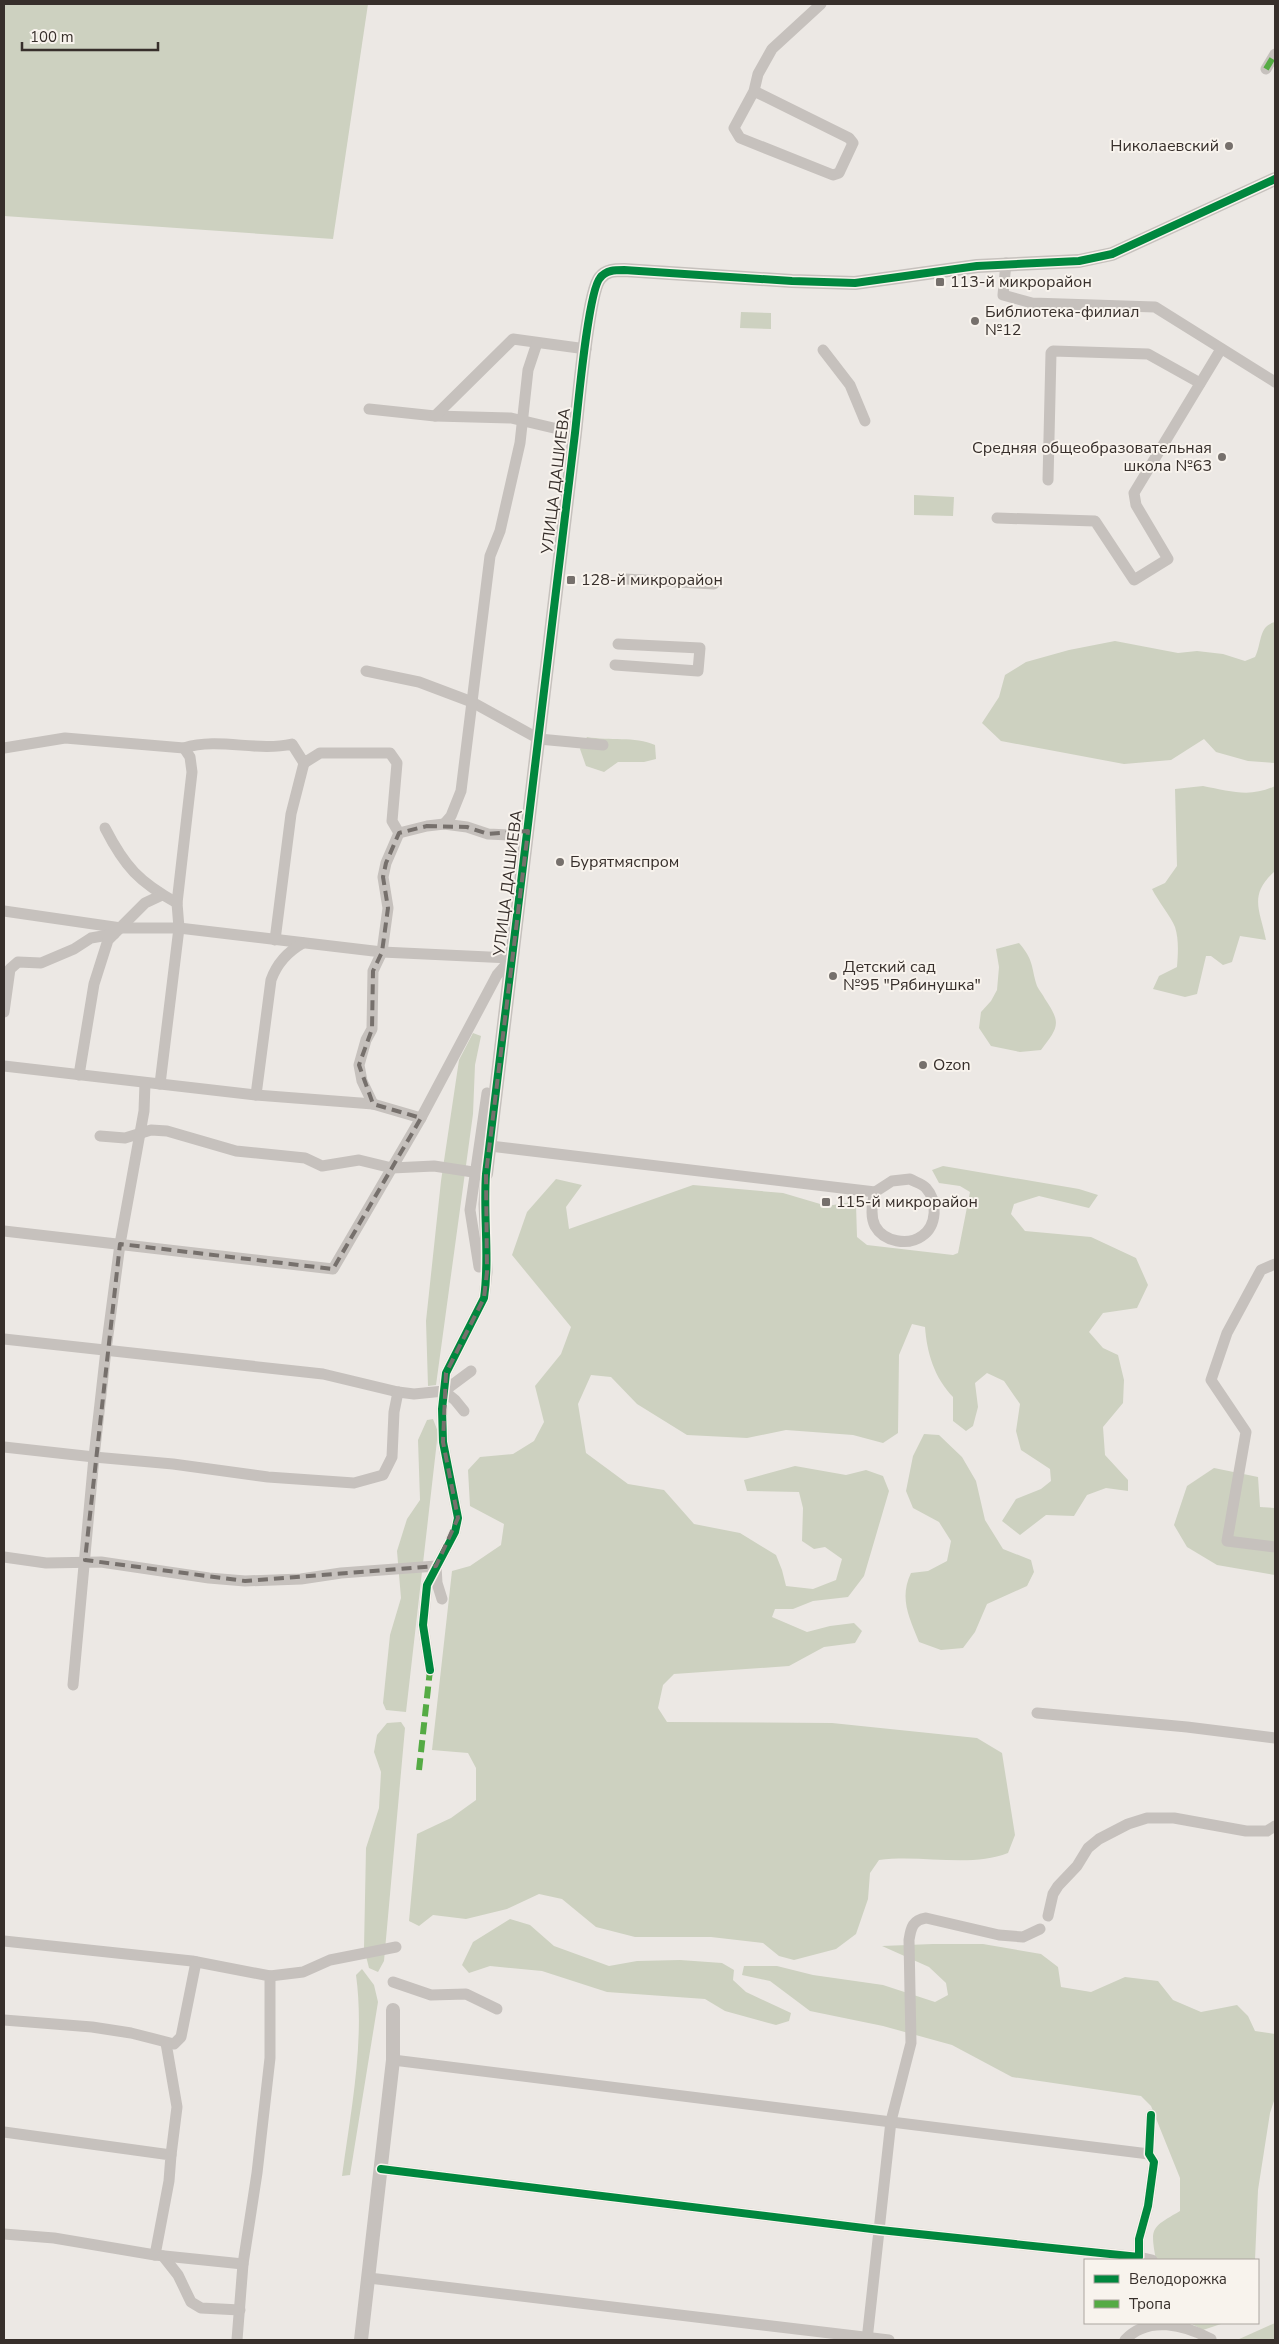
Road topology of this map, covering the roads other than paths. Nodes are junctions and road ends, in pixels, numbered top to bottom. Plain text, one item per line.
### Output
1 (820, 4) edge
2 (1275, 54) edge
3 (1266, 69) dead end
4 (754, 91) junction
5 (1275, 179) edge
6 (1006, 263) junction
7 (537, 343) junction
8 (586, 349) junction
9 (1221, 349) junction
10 (823, 350) dead end
11 (1275, 382) edge
12 (1200, 383) junction
13 (370, 409) dead end
14 (435, 416) junction
15 (521, 420) junction
16 (865, 421) dead end
17 (575, 433) junction
18 (1048, 480) dead end
19 (998, 518) dead end
20 (625, 579) dead end
21 (714, 584) dead end
22 (618, 644) dead end
23 (615, 665) dead end
24 (366, 671) dead end
25 (472, 702) junction
26 (539, 739) junction
27 (603, 745) dead end
28 (4, 748) edge
29 (184, 748) junction
30 (304, 763) junction
31 (444, 824) junction
32 (105, 828) dead end
33 (528, 831) junction
34 (399, 833) junction
35 (162, 895) junction
36 (177, 903) junction
37 (4, 911) edge
38 (179, 928) junction
39 (118, 931) junction
40 (275, 940) junction
41 (303, 943) junction
42 (382, 952) junction
43 (512, 958) junction
44 (4, 1012) edge
45 (4, 1066) edge
46 (79, 1075) junction
47 (146, 1083) junction
48 (160, 1084) junction
49 (487, 1093) dead end
50 (256, 1095) junction
51 (373, 1104) junction
52 (420, 1118) junction
53 (138, 1133) junction
54 (100, 1136) dead end
55 (490, 1146) junction
56 (392, 1168) junction
57 (481, 1174) junction
58 (875, 1192) junction
59 (4, 1231) edge
60 (120, 1244) junction
61 (1275, 1264) edge
62 (4, 1339) edge
63 (106, 1350) junction
64 (471, 1371) dead end
65 (444, 1391) junction
66 (398, 1392) junction
67 (464, 1411) dead end
68 (4, 1447) edge
69 (94, 1458) junction
70 (1275, 1547) edge
71 (4, 1557) edge
72 (85, 1560) junction
73 (436, 1566) junction
74 (442, 1599) dead end
75 (430, 1670) dead end
76 (73, 1685) dead end
77 (1038, 1713) dead end
78 (1275, 1738) edge
79 (1275, 1826) edge
80 (1048, 1916) dead end
81 (1040, 1929) dead end
82 (4, 1941) edge
83 (396, 1947) dead end
84 (196, 1962) junction
85 (270, 1976) junction
86 (393, 1982) dead end
87 (498, 2009) dead end
88 (393, 2010) dead end
89 (4, 2020) edge
90 (166, 2042) junction
91 (392, 2060) junction
92 (1151, 2115) dead end
93 (891, 2121) junction
94 (4, 2132) edge
95 (1149, 2154) junction
96 (170, 2155) junction
97 (381, 2169) junction
98 (880, 2230) junction
99 (4, 2234) edge
100 (159, 2256) junction
101 (1139, 2257) junction
102 (1148, 2259) edge
103 (243, 2264) junction
104 (369, 2278) junction
105 (240, 2310) junction
106 (1191, 2326) edge
107 (867, 2339) edge
108 (237, 2340) edge
109 (361, 2340) edge
110 (888, 2340) edge
111 (1125, 2340) edge
112 (1208, 2340) edge

1 - 4 street
2 - 3 street
4 - 4 street
5 - 6 street, УЛИЦА ДАШИЕВА
6 - 8 street, УЛИЦА ДАШИЕВА
6 - 9 street
7 - 8 street
7 - 14 street
7 - 15 street
8 - 17 street, УЛИЦА ДАШИЕВА
9 - 11 street
9 - 12 street
10 - 16 street
12 - 18 street
12 - 19 street
13 - 14 street
14 - 15 street
15 - 17 street
15 - 25 street
17 - 26 street, УЛИЦА ДАШИЕВА
20 - 21 street
22 - 23 street
24 - 25 street
25 - 26 street
25 - 31 street
26 - 27 street
26 - 33 street, УЛИЦА ДАШИЕВА
28 - 29 street
29 - 30 street
29 - 36 street
30 - 34 street
30 - 40 street
31 - 33 street
31 - 34 street
32 - 35 street
33 - 43 street, УЛИЦА ДАШИЕВА
34 - 42 street
35 - 36 street
35 - 39 street
36 - 38 street
37 - 39 street
38 - 39 street
38 - 40 street
38 - 48 street
39 - 44 street
39 - 46 street
40 - 41 street
41 - 42 street
41 - 50 street
42 - 43 street
42 - 51 street
43 - 52 street
43 - 55 street, УЛИЦА ДАШИЕВА
45 - 46 street
46 - 47 street
47 - 48 street
47 - 53 street
48 - 50 street
49 - 57 street
50 - 51 street
51 - 52 street
52 - 56 street
53 - 54 street
53 - 56 street
53 - 60 street
55 - 57 street, УЛИЦА ДАШИЕВА
55 - 58 street
56 - 57 street
56 - 60 street
57 - 65 street, УЛИЦА ДАШИЕВА
58 - 58 street
59 - 60 street
60 - 63 street
61 - 70 street
62 - 63 street
63 - 66 street
63 - 69 street
64 - 65 street
65 - 66 street
65 - 67 street
65 - 73 street, УЛИЦА ДАШИЕВА
66 - 69 street
68 - 69 street
69 - 72 street
71 - 72 street
72 - 73 street
72 - 76 street
73 - 74 street
73 - 75 street, УЛИЦА ДАШИЕВА
77 - 78 street
79 - 80 street
81 - 93 street
82 - 84 street
83 - 85 street
84 - 85 street
84 - 90 street
85 - 103 street
86 - 87 street
88 - 91 street
89 - 90 street
90 - 96 street
91 - 93 street
91 - 97 street
92 - 95 street
93 - 95 street
93 - 98 street
94 - 96 street
95 - 101 street
96 - 100 street
97 - 98 street
97 - 104 street
98 - 101 street
98 - 107 street
99 - 100 street
100 - 103 street
100 - 105 street
101 - 102 street
103 - 105 street
104 - 107 street
104 - 109 street
105 - 108 street
106 - 111 street
106 - 112 street
107 - 110 street

